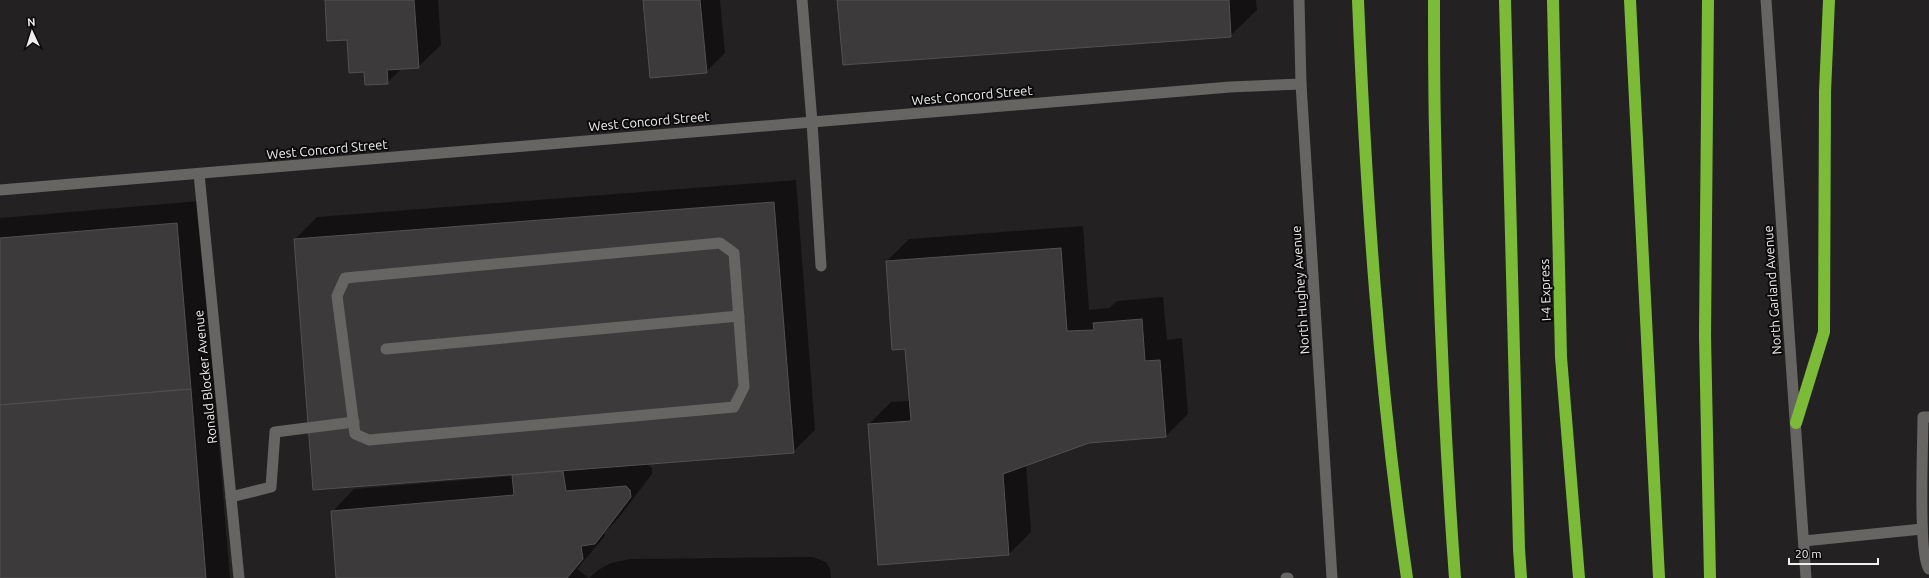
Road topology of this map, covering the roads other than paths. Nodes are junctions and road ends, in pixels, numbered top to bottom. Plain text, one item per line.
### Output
1 (802, 0) edge
2 (1299, 0) edge
3 (1358, 0) edge
4 (1434, 0) edge
5 (1505, 0) edge
6 (1553, 0) edge
7 (1630, 0) edge
8 (1708, 0) edge
9 (1766, 0) edge
10 (1829, 0) edge
11 (1301, 84) junction
12 (812, 122) junction
13 (199, 174) junction
14 (0, 190) edge
15 (821, 266) dead end
16 (739, 316) junction
17 (386, 349) dead end
18 (1929, 417) edge
19 (354, 422) junction
20 (1796, 422) junction
21 (231, 497) junction
22 (1922, 529) junction
23 (1804, 541) junction
24 (1929, 569) edge
25 (239, 578) edge
26 (1332, 578) edge
27 (1407, 578) edge
28 (1455, 578) edge
29 (1521, 578) edge
30 (1579, 578) edge
31 (1659, 578) edge
32 (1710, 578) edge
33 (1806, 578) edge

1 - 12 street
2 - 11 street, North Hughey Avenue
3 - 27 highway
4 - 28 highway
5 - 29 highway
6 - 30 highway, I-4 Express
7 - 31 highway
8 - 32 highway
9 - 20 street, North Garland Avenue
10 - 20 highway
11 - 12 street, West Concord Street
11 - 26 street, North Hughey Avenue
12 - 13 street, West Concord Street
12 - 15 street
13 - 14 street, West Concord Street
13 - 21 street, Ronald Blocker Avenue
16 - 17 street
16 - 19 street
16 - 19 street
18 - 22 street
19 - 21 street
20 - 23 street, North Garland Avenue
21 - 25 street, Ronald Blocker Avenue
22 - 23 street
22 - 24 street
23 - 33 street, North Garland Avenue

